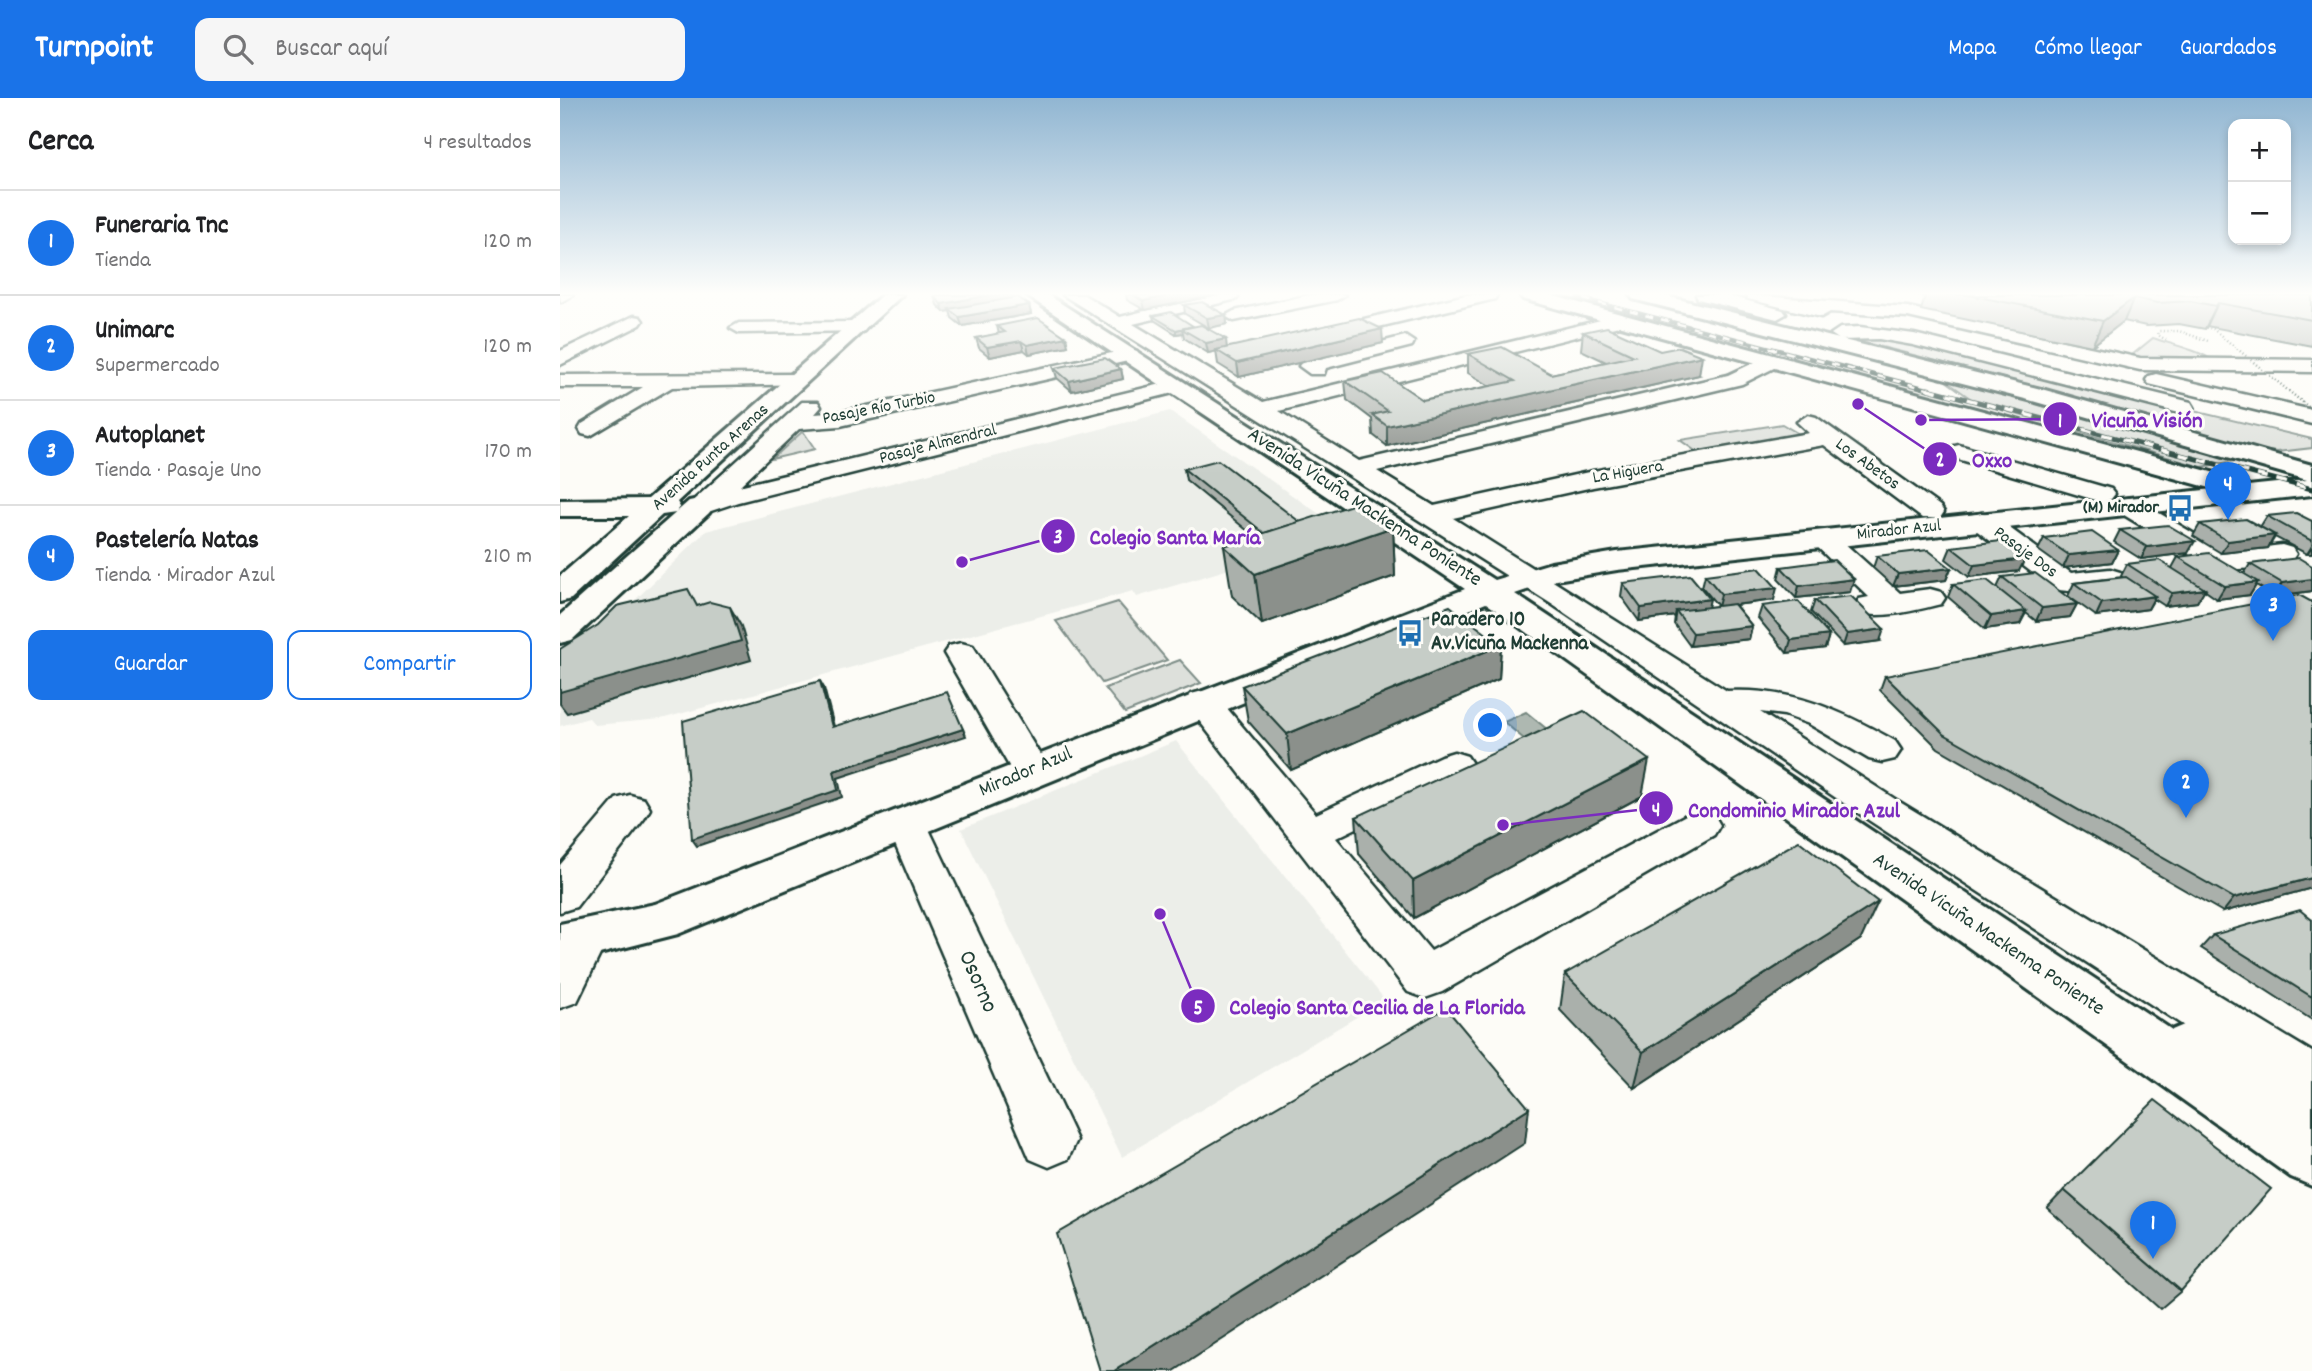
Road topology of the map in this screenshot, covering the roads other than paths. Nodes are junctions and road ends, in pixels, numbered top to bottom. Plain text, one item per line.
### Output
1 (827, 354) edge
2 (1159, 354) edge
3 (1355, 354) edge
4 (1481, 354) edge
5 (1749, 354) edge
6 (1873, 354) edge
7 (1976, 354) edge
8 (2044, 354) edge
9 (2106, 354) edge
10 (1130, 355) joint
11 (1366, 358) edge
12 (1210, 360) edge
13 (1773, 361) junction
14 (2154, 365) junction
15 (2312, 366) edge
16 (1180, 370) junction
17 (1317, 370) junction
18 (2098, 374) dead end
19 (1295, 376) edge
20 (668, 380) junction
21 (799, 380) junction
22 (560, 381) edge
23 (2077, 381) junction
24 (1261, 385) dead end
25 (2183, 386) junction
26 (1232, 392) junction
27 (811, 406) dead end
28 (1260, 409) junction
29 (2312, 417) edge
30 (1802, 418) dead end
31 (793, 423) junction
32 (590, 429) dead end
33 (2312, 435) edge
34 (1828, 437) junction
35 (1959, 452) dead end
36 (1355, 469) junction
37 (2310, 475) edge
38 (2214, 481) junction
39 (2255, 493) junction
40 (2102, 494) junction
41 (2128, 506) junction
42 (699, 507) junction
43 (560, 508) edge
44 (2312, 509) edge
45 (1931, 512) junction
46 (1429, 516) junction
47 (665, 518) junction
48 (1982, 522) junction
49 (560, 530) edge
50 (631, 530) junction
51 (1823, 539) junction
52 (2282, 554) dead end
53 (1509, 578) junction
54 (2110, 578) edge
55 (560, 592) edge
56 (1930, 598) dead end
57 (1879, 605) joint
58 (560, 633) edge
59 (961, 653) dead end
60 (1203, 702) junction
61 (1733, 712) junction
62 (1878, 752) dead end
63 (1454, 765) dead end
64 (1031, 771) junction
65 (629, 809) dead end
66 (906, 823) junction
67 (1700, 825) dead end
68 (1309, 834) junction
69 (560, 895) edge
70 (572, 942) edge
71 (2053, 980) junction
72 (560, 988) edge
73 (2312, 1080) edge
74 (2312, 1119) edge
75 (1049, 1140) dead end
76 (2312, 1157) edge

1 - 21 main road, Avenida Punta Arenas
2 - 16 street, Avenida Vicuña Mackenna Poniente
3 - 17 street
4 - 28 street
5 - 13 main road
6 - 37 main road
7 - 23 street
8 - 25 street
9 - 14 street
10 - 16 main road, Avenida Vicuña Mackenna Poniente
10 - 31 street, Pasaje Río Turbio
11 - 17 street
12 - 16 street, Pasaje Almendral
13 - 36 street
13 - 38 main road
14 - 15 street
14 - 25 street
16 - 26 street, Avenida Vicuña Mackenna Poniente
16 - 42 street, Pasaje Almendral
16 - 53 main road, Avenida Vicuña Mackenna Poniente
17 - 19 street
18 - 23 street
20 - 21 street
20 - 22 street
20 - 32 street
21 - 47 main road, Avenida Punta Arenas
23 - 33 street
24 - 26 street
25 - 29 street
26 - 28 street, Avenida Vicuña Mackenna Poniente
27 - 31 street, Avenida Punta Arenas
28 - 36 street, Avenida Vicuña Mackenna Poniente
30 - 34 street, Los Abetos
31 - 42 street, Avenida Punta Arenas
34 - 45 street, Los Abetos
34 - 46 street, La Higuera
35 - 40 street, Mirador Azul
36 - 46 street, Avenida Vicuña Mackenna Poniente
37 - 38 main road, Mirador Azul
37 - 39 main road, Mirador Azul
38 - 39 main road
38 - 40 main road, Mirador Azul
39 - 41 main road, Mirador Azul
39 - 44 main road
40 - 45 main road, Mirador Azul
41 - 48 main road, Mirador Azul
41 - 52 street
42 - 47 main road, Avenida Punta Arenas
43 - 47 main road
45 - 53 main road, Mirador Azul
46 - 53 street, Avenida Vicuña Mackenna Poniente
47 - 50 main road
47 - 58 main road, Avenida Punta Arenas
48 - 51 main road, Mirador Azul
48 - 54 street, Pasaje Dos
49 - 50 main road
50 - 55 main road
51 - 53 main road, Mirador Azul
51 - 57 street
53 - 60 main road, Mirador Azul
53 - 61 street, Avenida Vicuña Mackenna Poniente
53 - 71 main road, Avenida Vicuña Mackenna Poniente
56 - 57 street
59 - 64 street
60 - 64 main road, Mirador Azul
60 - 68 street
61 - 62 street
61 - 73 street, Avenida Vicuña Mackenna Poniente
63 - 68 street
64 - 66 main road, Mirador Azul
65 - 69 street
66 - 70 main road, Mirador Azul
66 - 75 street, Osorno
67 - 68 street
70 - 72 street
71 - 74 main road
71 - 76 main road, Avenida Vicuña Mackenna Poniente

